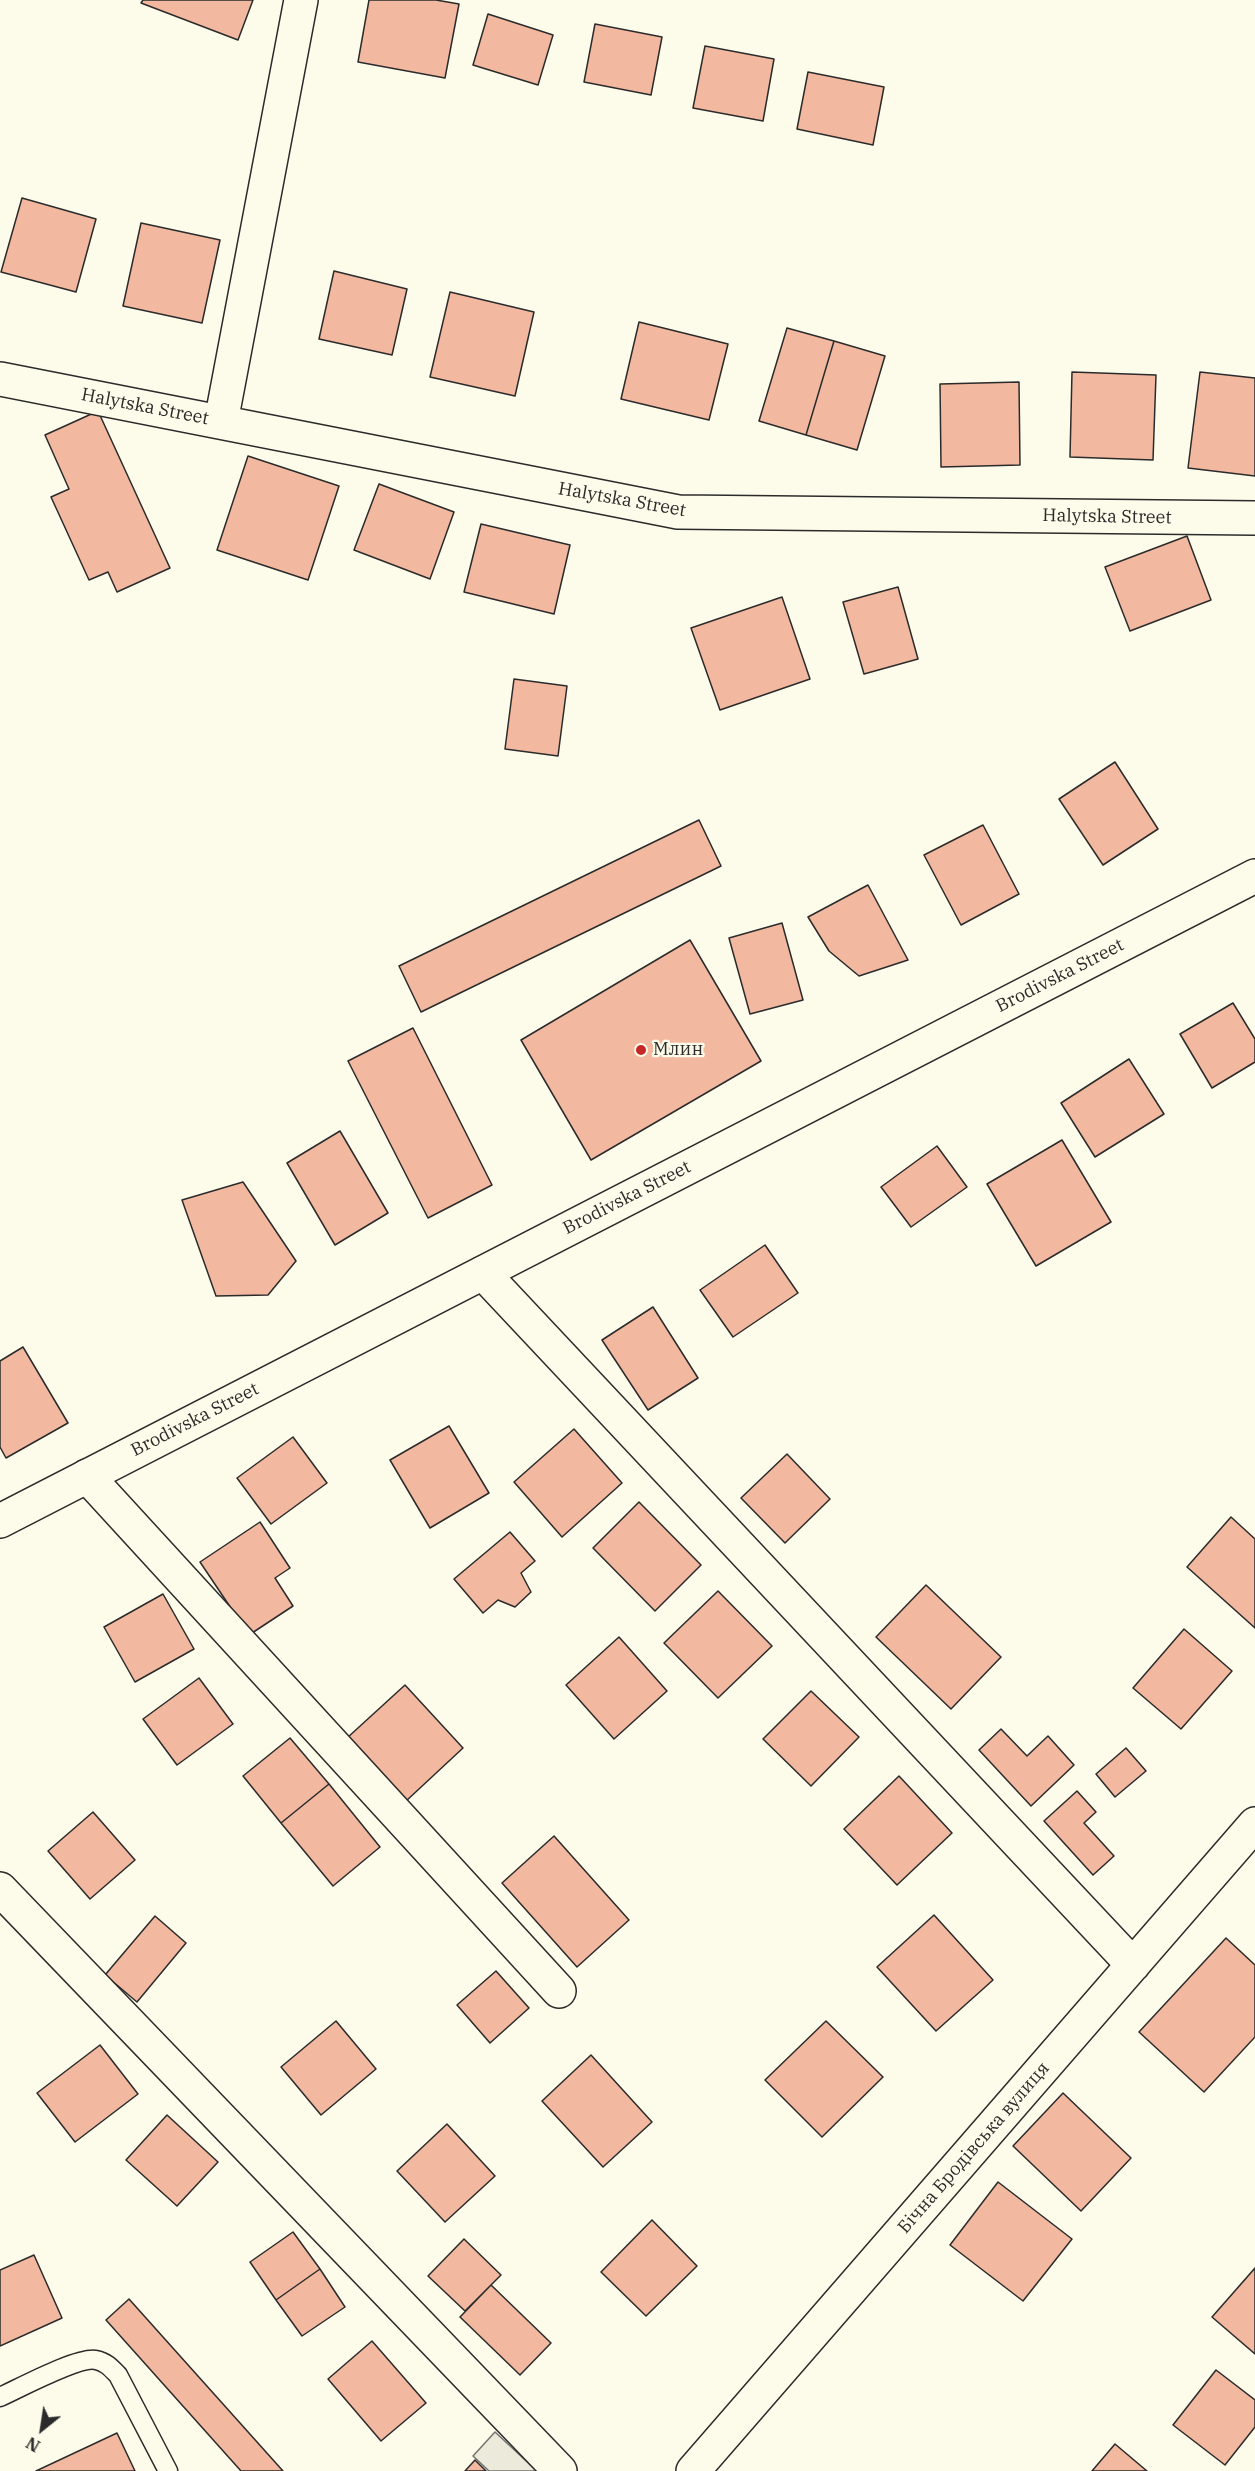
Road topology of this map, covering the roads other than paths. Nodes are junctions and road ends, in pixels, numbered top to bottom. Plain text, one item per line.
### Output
1 (301, 0) edge
2 (0, 379) edge
3 (221, 422) junction
4 (1255, 518) edge
5 (1255, 876) edge
6 (483, 1273) junction
7 (87, 1476) junction
8 (0, 1521) edge
9 (1255, 1824) edge
10 (0, 1889) edge
11 (1133, 1965) junction
12 (559, 1991) dead end
13 (0, 2397) edge
14 (168, 2471) edge
15 (560, 2471) edge
16 (693, 2471) edge

1 - 3 street
2 - 3 street, Halytska Street
3 - 4 street, Halytska Street
5 - 6 street, Brodivska Street
6 - 7 street, Brodivska Street
6 - 11 street
7 - 8 street, Brodivska Street
7 - 12 street
9 - 11 street, Бічна Бродівська вулиця
10 - 15 street
11 - 16 street, Бічна Бродівська вулиця
13 - 14 lane

